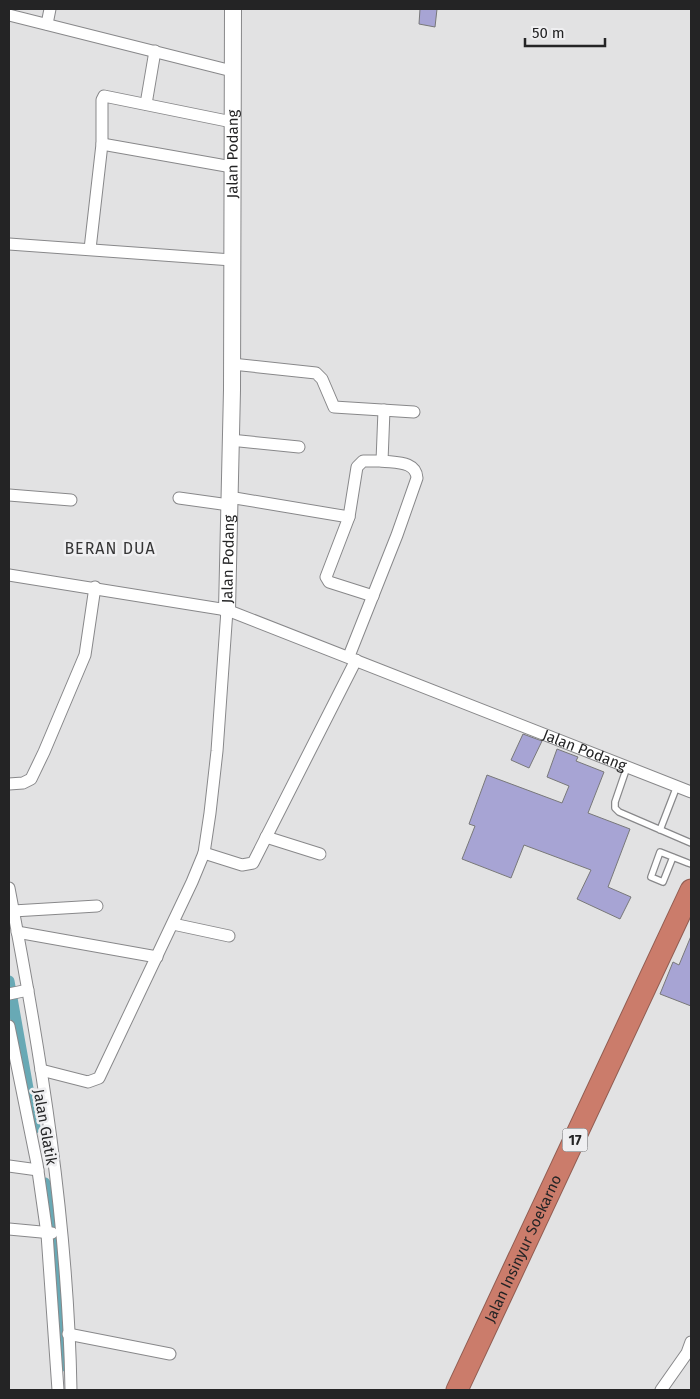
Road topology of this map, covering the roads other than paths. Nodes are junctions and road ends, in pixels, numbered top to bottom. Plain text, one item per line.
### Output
1 (50, 9) edge
2 (233, 9) edge
3 (9, 15) edge
4 (47, 24) junction
5 (155, 51) junction
6 (232, 71) junction
7 (146, 104) junction
8 (232, 122) junction
9 (102, 144) junction
10 (232, 166) junction
11 (9, 244) edge
12 (90, 249) junction
13 (232, 260) junction
14 (232, 364) junction
15 (384, 410) junction
16 (414, 412) dead end
17 (230, 440) junction
18 (299, 447) dead end
19 (382, 461) junction
20 (9, 495) edge
21 (179, 498) dead end
22 (70, 500) dead end
23 (229, 501) junction
24 (349, 517) junction
25 (9, 575) edge
26 (95, 588) junction
27 (374, 596) junction
28 (227, 610) junction
29 (353, 658) junction
30 (628, 767) junction
31 (9, 784) edge
32 (677, 786) junction
33 (691, 792) edge
34 (660, 830) junction
35 (266, 837) junction
36 (691, 843) edge
37 (204, 853) junction
38 (320, 854) dead end
39 (673, 857) junction
40 (691, 864) edge
41 (9, 888) edge
42 (691, 890) edge
43 (97, 906) dead end
44 (13, 912) junction
45 (173, 924) junction
46 (17, 932) junction
47 (229, 936) dead end
48 (157, 957) junction
49 (18, 992) edge
50 (9, 1026) edge
51 (41, 1070) junction
52 (32, 1087) junction
53 (44, 1165) junction
54 (9, 1166) edge
55 (9, 1229) edge
56 (54, 1233) junction
57 (68, 1334) junction
58 (691, 1342) edge
59 (170, 1354) dead end
60 (58, 1390) edge
61 (71, 1390) edge
62 (457, 1390) edge
63 (661, 1390) edge

1 - 4 street
2 - 6 street, Jalan Podang
3 - 4 street
4 - 5 street
5 - 6 street
5 - 7 street
6 - 8 street, Jalan Podang
7 - 8 street
7 - 9 street
8 - 10 street, Jalan Podang
9 - 10 street
9 - 12 street
10 - 13 street, Jalan Podang
11 - 12 street
12 - 13 street
13 - 14 street, Jalan Podang
14 - 15 street
14 - 17 street, Jalan Podang
15 - 16 street
15 - 19 street
17 - 18 street
17 - 23 street, Jalan Podang
19 - 24 street
19 - 27 street
20 - 22 street
21 - 23 street
23 - 24 street
23 - 28 street, Jalan Podang
24 - 27 street
25 - 26 street
26 - 28 street
26 - 31 street
27 - 29 street
28 - 29 street, Jalan Podang
28 - 37 street
29 - 30 street, Jalan Podang
29 - 35 street
30 - 32 street, Jalan Podang
30 - 34 lane
32 - 33 street, Jalan Podang
32 - 34 lane
34 - 36 lane
35 - 37 street
35 - 38 street
37 - 45 street
39 - 39 lane
39 - 40 lane
41 - 44 street
42 - 62 highway, Jalan Insinyur Soekarno / 17
43 - 44 street
44 - 46 street
45 - 47 street
45 - 48 street
46 - 48 street
46 - 49 street
48 - 51 street
49 - 51 street
50 - 52 street, Jalan Glatik
51 - 52 street
52 - 53 street
52 - 53 street, Jalan Glatik
53 - 54 street
53 - 56 street
53 - 56 street, Jalan Glatik
55 - 56 street
56 - 57 street
56 - 60 street
57 - 59 street
57 - 61 street
58 - 63 street

